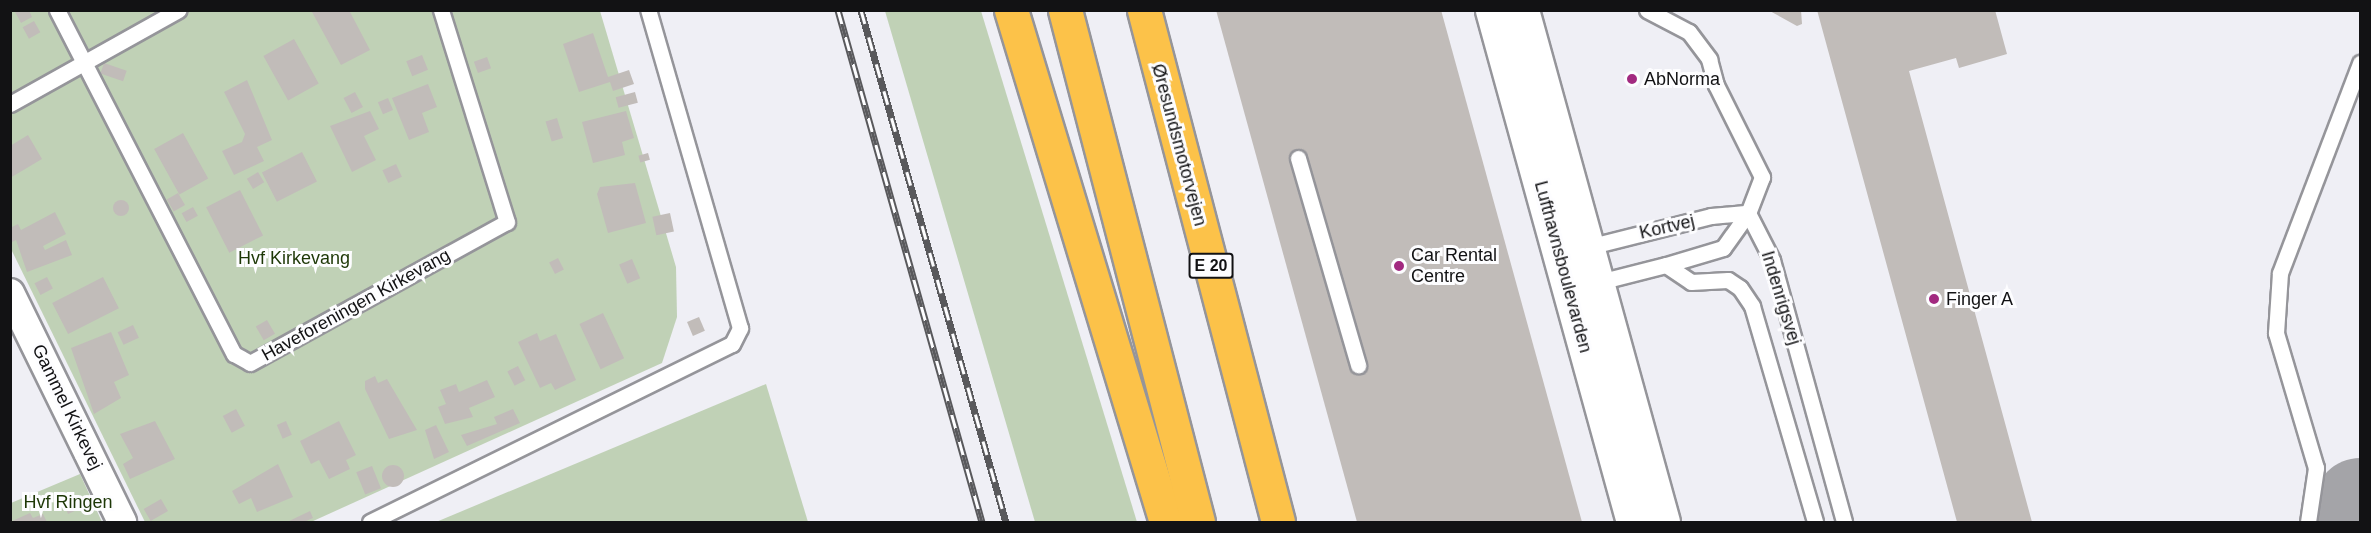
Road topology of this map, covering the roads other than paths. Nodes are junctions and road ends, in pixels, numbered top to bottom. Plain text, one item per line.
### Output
1 (57, 10) edge
2 (178, 10) edge
3 (441, 10) edge
4 (648, 10) edge
5 (1011, 10) edge
6 (1065, 10) edge
7 (1144, 10) edge
8 (1492, 10) edge
9 (1522, 10) edge
10 (1647, 10) edge
11 (2361, 63) edge
12 (84, 64) junction
13 (10, 104) edge
14 (1298, 158) dead end
15 (1748, 213) junction
16 (1573, 252) junction
17 (1666, 265) junction
18 (1583, 286) junction
19 (10, 293) edge
20 (1358, 365) dead end
21 (122, 522) edge
22 (370, 522) edge
23 (1166, 522) edge
24 (1198, 522) edge
25 (1278, 522) edge
26 (1633, 522) edge
27 (1663, 522) edge
28 (1815, 522) edge
29 (1844, 522) edge
30 (2308, 522) edge

1 - 12 lane, Haveforeningen Kirkevang
2 - 12 lane
3 - 12 lane, Haveforeningen Kirkevang
4 - 22 lane
5 - 23 highway
6 - 24 highway
7 - 25 highway, Øresundsmotorvejen / E 20
8 - 16 street, Lufthavnsboulevarden
9 - 16 street, Lufthavnsboulevarden
10 - 15 lane
11 - 30 lane
12 - 13 lane
14 - 20 lane
15 - 16 lane, Kortvej
15 - 17 lane
15 - 29 lane, Indenrigsvej
16 - 18 street, Lufthavnsboulevarden
17 - 18 lane
17 - 28 lane, Indenrigsvej
18 - 26 street, Lufthavnsboulevarden
18 - 27 street, Lufthavnsboulevarden
19 - 21 street, Gammel Kirkevej

